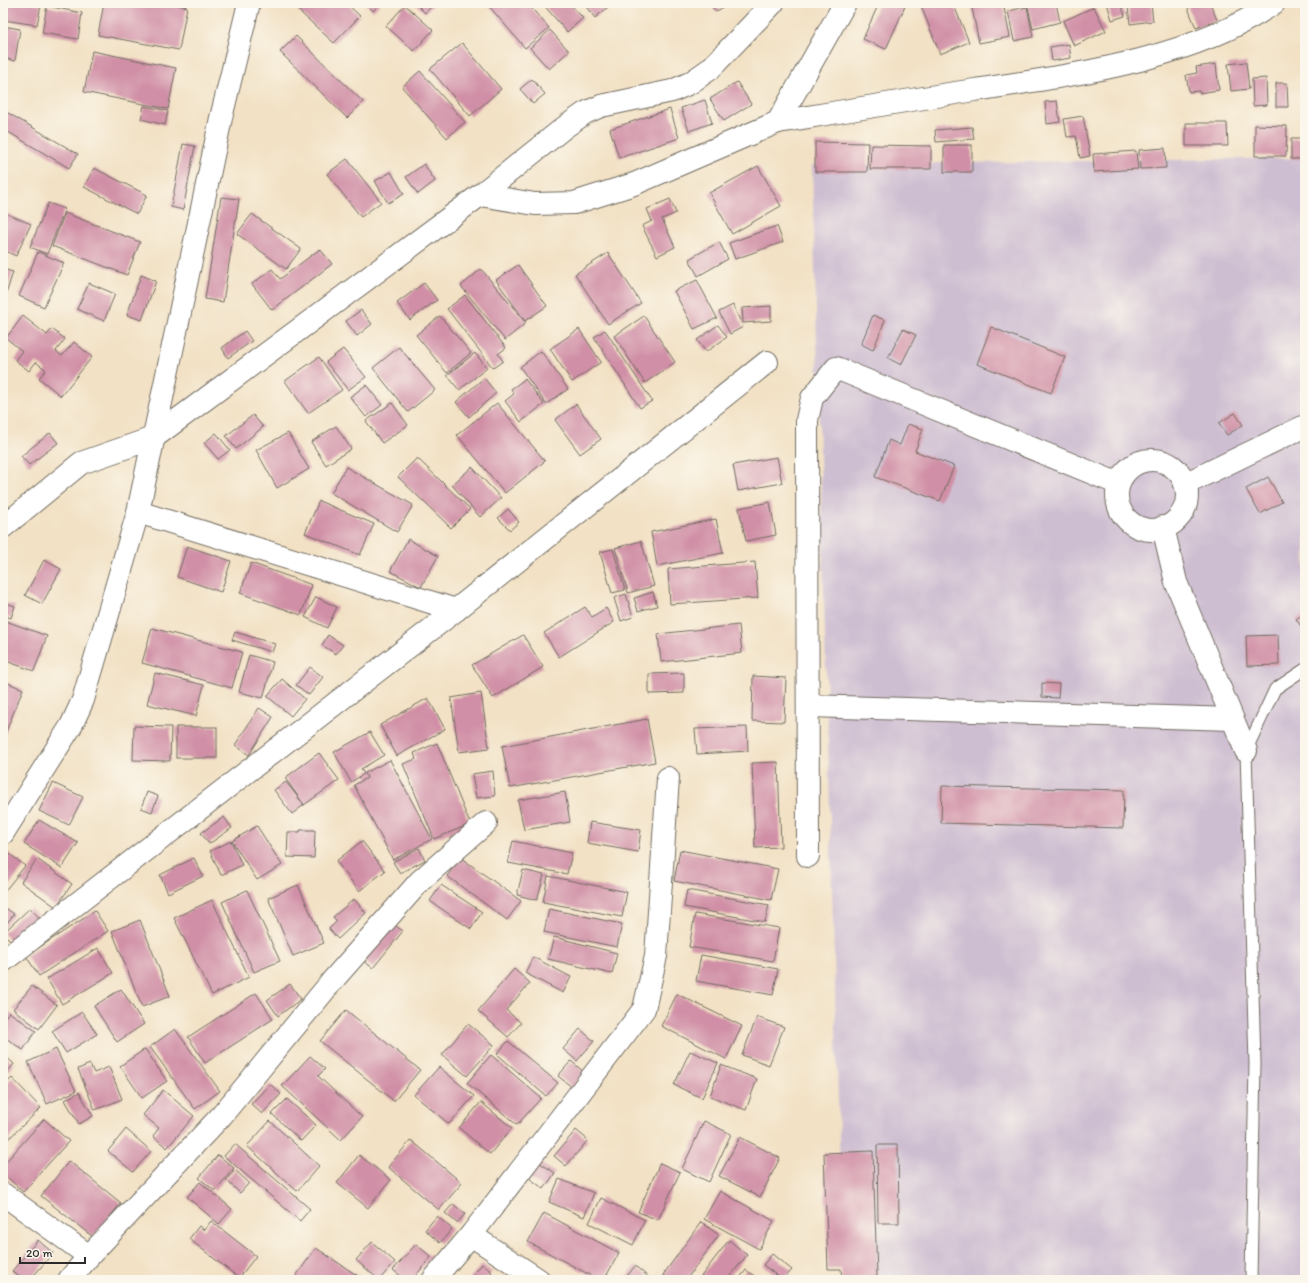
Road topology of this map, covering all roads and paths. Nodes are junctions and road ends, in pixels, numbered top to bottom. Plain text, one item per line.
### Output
1 (249, 3) edge
2 (773, 3) edge
3 (845, 3) edge
4 (1274, 3) edge
5 (778, 122) junction
6 (480, 195) junction
7 (767, 362) dead end
8 (1305, 426) edge
9 (153, 438) junction
10 (1119, 484) junction
11 (1185, 484) junction
12 (138, 512) junction
13 (3, 527) edge
14 (1163, 527) junction
15 (456, 610) junction
16 (1305, 669) edge
17 (808, 706) junction
18 (1232, 719) junction
19 (1246, 751) junction
20 (668, 778) dead end
21 (486, 823) dead end
22 (3, 833) edge
23 (808, 856) dead end
24 (3, 961) edge
25 (3, 1194) edge
26 (471, 1236) junction
27 (89, 1256) junction
28 (69, 1280) edge
29 (433, 1280) edge
30 (539, 1280) edge
31 (1251, 1280) edge

1 - 9 street
2 - 6 street
3 - 5 street
4 - 5 street
5 - 6 street
6 - 9 street
7 - 15 street
8 - 11 street
9 - 12 street
9 - 13 street
10 - 11 street
10 - 14 street
10 - 17 street
11 - 14 street
12 - 15 street
12 - 22 street
14 - 18 street
15 - 24 street
16 - 19 lane
17 - 18 street
17 - 23 street
18 - 19 street
19 - 31 lane
20 - 26 street
21 - 27 street
25 - 27 street
26 - 29 street
26 - 30 street
27 - 28 street

